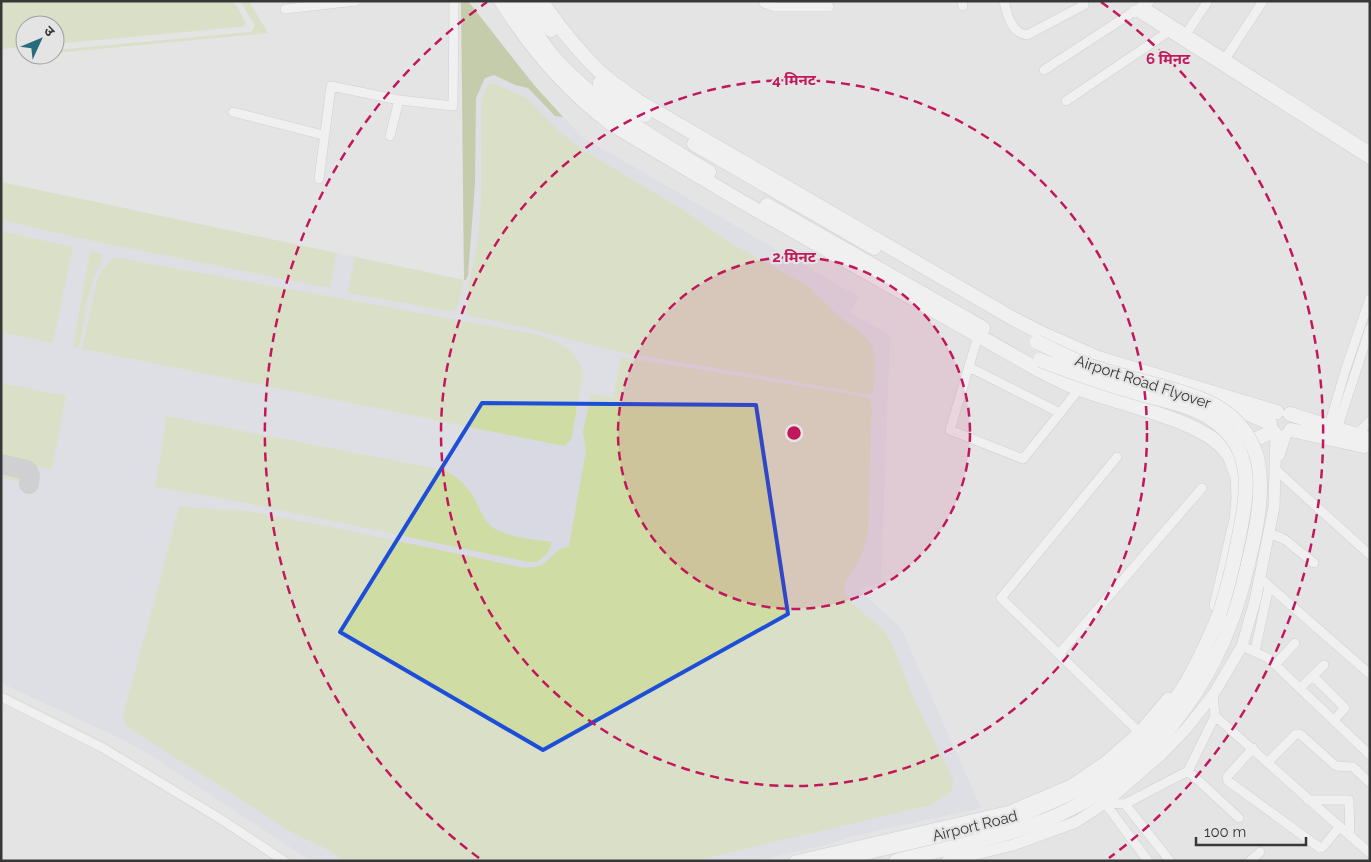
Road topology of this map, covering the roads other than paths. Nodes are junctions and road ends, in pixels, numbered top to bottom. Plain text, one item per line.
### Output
1 (356, 1) edge
2 (454, 1) edge
3 (501, 1) edge
4 (516, 1) edge
5 (529, 1) edge
6 (541, 1) edge
7 (765, 1) edge
8 (1004, 1) edge
9 (1208, 1) edge
10 (1263, 1) edge
11 (1086, 2) edge
12 (321, 3) edge
13 (1142, 6) edge
14 (829, 7) dead end
15 (285, 9) dead end
16 (1168, 32) junction
17 (1186, 34) junction
18 (1226, 59) junction
19 (1044, 70) dead end
20 (399, 100) junction
21 (1066, 101) dead end
22 (233, 112) dead end
23 (324, 136) junction
24 (390, 136) dead end
25 (1370, 151) edge
26 (1370, 160) edge
27 (319, 180) dead end
28 (1370, 298) edge
29 (1009, 321) junction
30 (1370, 328) edge
31 (982, 334) junction
32 (969, 367) junction
33 (1079, 389) junction
34 (1060, 413) junction
35 (1370, 421) edge
36 (1279, 425) junction
37 (1333, 428) junction
38 (1353, 439) junction
39 (1370, 439) edge
40 (1370, 448) edge
41 (1225, 450) junction
42 (1117, 457) dead end
43 (1275, 469) junction
44 (1202, 488) dead end
45 (1268, 532) junction
46 (1368, 550) edge
47 (1314, 563) dead end
48 (1260, 578) junction
49 (1269, 586) junction
50 (1295, 643) dead end
51 (1242, 646) junction
52 (1255, 651) junction
53 (1059, 654) junction
54 (1275, 665) junction
55 (1324, 665) dead end
56 (1370, 674) edge
57 (1313, 676) junction
58 (1300, 688) junction
59 (1213, 695) junction
60 (1, 697) edge
61 (1216, 716) junction
62 (1334, 720) junction
63 (1139, 732) junction
64 (1253, 748) junction
65 (1369, 754) edge
66 (1268, 762) junction
67 (1107, 765) junction
68 (1188, 771) junction
69 (1370, 783) edge
70 (1308, 800) junction
71 (1105, 804) junction
72 (1125, 804) junction
73 (1239, 818) dead end
74 (1340, 826) junction
75 (1350, 836) junction
76 (1260, 852) dead end
77 (1370, 853) edge
78 (284, 861) edge
79 (795, 861) edge
80 (830, 861) edge
81 (896, 861) edge
82 (947, 861) edge
83 (1148, 861) edge
84 (1170, 861) edge
85 (1250, 861) edge

1 - 12 street
2 - 20 street
3 - 31 main road
4 - 31 main road
5 - 29 main road
6 - 29 main road
7 - 14 street
8 - 11 street
9 - 17 street
10 - 18 street
12 - 15 street
13 - 16 street
13 - 17 street
13 - 19 street
16 - 21 street
16 - 26 street
17 - 18 street
18 - 25 street
20 - 23 street
20 - 24 street
22 - 23 street
23 - 27 street
28 - 37 street
29 - 36 main road
29 - 81 main road, Airport Road Flyover, bridge
30 - 37 street
31 - 32 street
31 - 33 main road
31 - 67 main road, Airport Road Flyover, bridge
32 - 34 street
32 - 34 street
33 - 34 street
33 - 41 main road
35 - 38 street
36 - 37 main road
36 - 38 main road
36 - 41 main road
36 - 43 street
37 - 38 main road
38 - 39 main road
38 - 40 main road
41 - 63 street
42 - 53 street
43 - 45 street
43 - 46 street
44 - 53 street
45 - 47 street
45 - 48 street
48 - 49 street
48 - 51 street
49 - 52 street
49 - 56 street
50 - 54 street
51 - 52 street
51 - 59 street
52 - 54 street
53 - 63 street
54 - 58 street
55 - 57 street
57 - 58 street
57 - 62 street
58 - 62 street
59 - 61 street
59 - 71 street
60 - 78 street
61 - 64 street
61 - 68 street
62 - 65 street
63 - 67 street
64 - 66 street
64 - 74 street
66 - 69 street
66 - 70 street
67 - 79 street
67 - 80 main road, Airport Road
68 - 72 street
68 - 73 street
70 - 74 street
70 - 75 street
71 - 72 street
71 - 82 street
71 - 83 street
72 - 84 street
74 - 75 street
75 - 77 street
76 - 85 street

